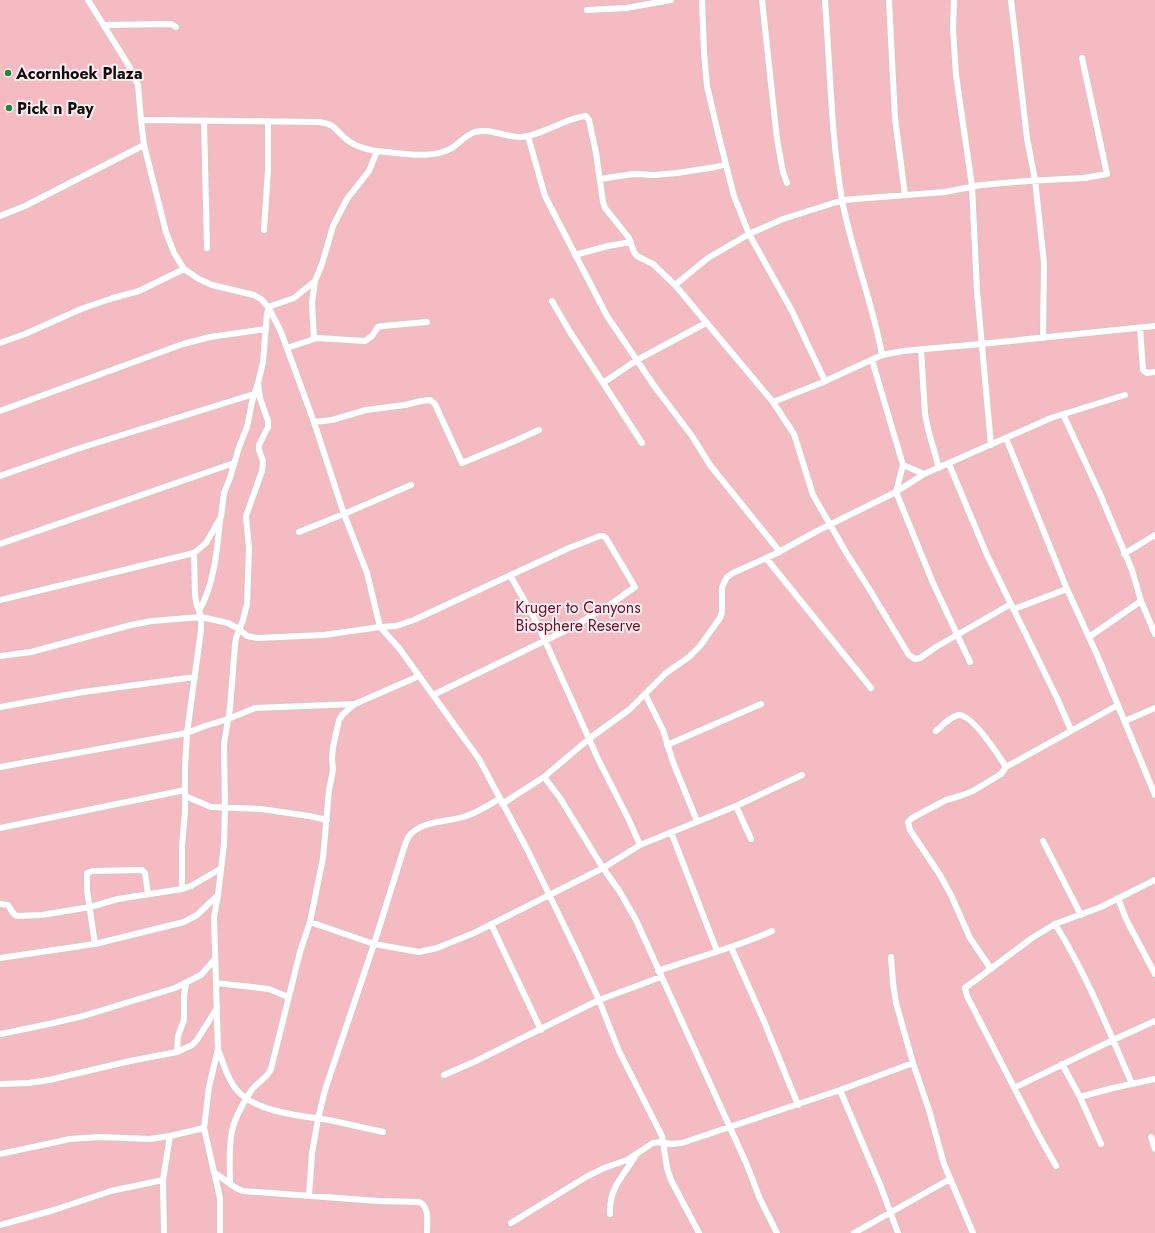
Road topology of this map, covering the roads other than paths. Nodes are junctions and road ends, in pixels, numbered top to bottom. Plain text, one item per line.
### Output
1 (88, 0) edge
2 (670, 0) edge
3 (702, 0) edge
4 (762, 0) edge
5 (825, 0) edge
6 (889, 0) edge
7 (954, 0) edge
8 (1011, 0) edge
9 (587, 10) dead end
10 (104, 26) junction
11 (176, 27) dead end
12 (1082, 58) dead end
13 (141, 120) junction
14 (204, 121) junction
15 (268, 121) junction
16 (528, 136) junction
17 (144, 145) junction
18 (377, 151) junction
19 (726, 164) junction
20 (600, 179) junction
21 (1035, 180) junction
22 (787, 183) dead end
23 (972, 186) junction
24 (904, 195) junction
25 (843, 200) junction
26 (0, 216) edge
27 (264, 230) dead end
28 (749, 234) junction
29 (631, 242) junction
30 (208, 248) dead end
31 (575, 255) junction
32 (184, 269) junction
33 (316, 281) junction
34 (675, 285) junction
35 (552, 301) dead end
36 (269, 308) junction
37 (427, 322) dead end
38 (706, 323) junction
39 (1155, 326) edge
40 (1140, 328) junction
41 (266, 329) junction
42 (1043, 338) junction
43 (314, 339) junction
44 (0, 343) edge
45 (981, 344) junction
46 (287, 348) junction
47 (921, 349) junction
48 (882, 355) junction
49 (637, 360) junction
50 (872, 360) junction
51 (1155, 372) edge
52 (826, 381) junction
53 (258, 383) junction
54 (603, 383) junction
55 (254, 394) junction
56 (1126, 395) dead end
57 (773, 402) junction
58 (0, 411) edge
59 (1063, 414) junction
60 (314, 422) junction
61 (539, 430) dead end
62 (1006, 438) junction
63 (642, 443) dead end
64 (991, 445) junction
65 (234, 463) junction
66 (949, 464) junction
67 (903, 465) junction
68 (940, 468) junction
69 (924, 474) junction
70 (0, 476) edge
71 (411, 485) dead end
72 (896, 492) junction
73 (344, 514) junction
74 (221, 517) junction
75 (829, 524) junction
76 (298, 532) dead end
77 (1155, 536) edge
78 (0, 544) edge
79 (780, 552) junction
80 (194, 553) junction
81 (1124, 554) junction
82 (766, 558) junction
83 (510, 575) junction
84 (1067, 589) junction
85 (0, 600) edge
86 (1141, 601) junction
87 (1013, 606) junction
88 (200, 614) junction
89 (380, 627) junction
90 (239, 629) junction
91 (1155, 634) edge
92 (957, 635) junction
93 (1089, 637) junction
94 (544, 640) junction
95 (0, 656) edge
96 (970, 662) dead end
97 (419, 676) junction
98 (194, 677) junction
99 (871, 688) dead end
100 (645, 694) junction
101 (434, 695) junction
102 (355, 704) junction
103 (761, 704) dead end
104 (1118, 705) junction
105 (0, 707) edge
106 (1155, 708) edge
107 (228, 719) junction
108 (1125, 721) junction
109 (1071, 730) junction
110 (936, 731) dead end
111 (187, 733) junction
112 (590, 738) junction
113 (667, 745) junction
114 (0, 767) edge
115 (1006, 767) junction
116 (802, 775) dead end
117 (544, 777) junction
118 (185, 793) junction
119 (1155, 795) edge
120 (501, 802) junction
121 (736, 806) junction
122 (225, 808) junction
123 (327, 820) junction
124 (697, 821) junction
125 (0, 828) edge
126 (671, 832) junction
127 (751, 839) dead end
128 (1043, 841) dead end
129 (640, 845) junction
130 (603, 868) junction
131 (220, 869) junction
132 (1155, 880) edge
133 (182, 889) junction
134 (148, 894) junction
135 (550, 894) junction
136 (218, 895) junction
137 (1118, 898) junction
138 (0, 904) edge
139 (90, 907) junction
140 (1081, 915) junction
141 (310, 922) junction
142 (492, 924) junction
143 (1055, 924) junction
144 (772, 931) dead end
145 (95, 944) junction
146 (374, 944) junction
147 (731, 947) junction
148 (717, 951) junction
149 (892, 957) dead end
150 (0, 958) edge
151 (215, 959) junction
152 (991, 969) junction
153 (660, 974) junction
154 (1155, 974) edge
155 (186, 983) junction
156 (216, 983) junction
157 (288, 997) junction
158 (599, 1000) junction
159 (217, 1008) junction
160 (1155, 1021) edge
161 (541, 1030) junction
162 (0, 1034) edge
163 (1112, 1040) junction
164 (218, 1049) junction
165 (177, 1052) junction
166 (912, 1063) junction
167 (1062, 1064) junction
168 (444, 1075) dead end
169 (1155, 1079) edge
170 (0, 1084) edge
171 (1132, 1084) junction
172 (1014, 1088) junction
173 (840, 1090) junction
174 (1080, 1097) junction
175 (247, 1099) junction
176 (798, 1105) junction
177 (318, 1119) junction
178 (730, 1127) junction
179 (204, 1128) junction
180 (383, 1132) dead end
181 (170, 1136) junction
182 (1151, 1137) dead end
183 (664, 1142) junction
184 (1101, 1144) dead end
185 (1155, 1149) edge
186 (0, 1154) edge
187 (637, 1154) junction
188 (1056, 1166) dead end
189 (215, 1173) junction
190 (950, 1179) junction
191 (163, 1180) junction
192 (230, 1183) junction
193 (309, 1196) junction
194 (890, 1213) junction
195 (610, 1214) dead end
196 (511, 1223) dead end
197 (0, 1224) edge
198 (164, 1233) edge
199 (220, 1233) edge
200 (427, 1233) edge
201 (699, 1233) edge
202 (777, 1233) edge
203 (854, 1233) edge
204 (898, 1233) edge
205 (973, 1233) edge

1 - 10 street
2 - 9 street
3 - 19 street
4 - 22 street
5 - 25 street
6 - 24 street
7 - 23 street
8 - 21 street
10 - 11 street
10 - 13 street
12 - 21 street
13 - 14 street
13 - 17 street
14 - 15 street
14 - 30 street
15 - 18 street
15 - 27 street
16 - 18 street
16 - 20 street
16 - 31 street
17 - 26 street
17 - 32 street
18 - 33 street
19 - 20 street
19 - 28 street
20 - 29 street
21 - 23 street
21 - 42 street
23 - 24 street
23 - 45 street
24 - 25 street
25 - 28 street
25 - 48 street
28 - 34 street
28 - 52 street
29 - 31 street
29 - 34 street
31 - 49 street
32 - 36 street
32 - 44 street
33 - 36 street
33 - 43 street
34 - 38 street
35 - 54 street
36 - 41 street
36 - 46 street
37 - 43 street
38 - 49 street
38 - 57 street
39 - 40 street
40 - 42 street
40 - 51 street
41 - 53 street
41 - 58 street
42 - 45 street
43 - 46 street
45 - 47 street
45 - 64 street
46 - 60 street
47 - 48 street
47 - 68 street
48 - 50 street
49 - 54 street
49 - 79 street
50 - 52 street
50 - 67 street
52 - 57 street
53 - 55 street
53 - 90 street
54 - 63 street
55 - 65 street
55 - 70 street
56 - 59 street
57 - 75 street
59 - 62 street
59 - 81 street
60 - 61 street
60 - 73 street
62 - 64 street
62 - 84 street
64 - 66 street
65 - 74 street
65 - 78 street
66 - 68 street
66 - 87 street
67 - 69 street
67 - 72 street
68 - 69 street
69 - 72 street
71 - 73 street
72 - 75 street
72 - 92 street
73 - 76 street
73 - 89 street
74 - 80 street
74 - 88 street
75 - 79 street
75 - 92 street
77 - 81 street
79 - 82 street
80 - 85 street
80 - 88 street
81 - 86 street
82 - 99 street
82 - 100 street
83 - 89 street
83 - 94 street
83 - 94 street
84 - 87 street
84 - 93 street
86 - 91 street
86 - 93 street
87 - 92 street
87 - 109 street
88 - 90 street
88 - 95 street
88 - 98 street
89 - 90 street
89 - 97 street
90 - 107 street
92 - 96 street
93 - 104 street
94 - 101 street
94 - 112 street
97 - 101 street
97 - 102 street
98 - 105 street
98 - 111 street
100 - 112 street
100 - 113 street
101 - 120 street
102 - 107 street
102 - 123 street
103 - 113 street
104 - 108 street
104 - 109 street
106 - 108 street
107 - 111 street
107 - 122 street
108 - 119 street
109 - 115 street
110 - 115 street
111 - 114 street
111 - 118 street
112 - 117 street
112 - 129 street
113 - 124 street
115 - 152 street
116 - 121 street
117 - 120 street
117 - 130 street
118 - 122 street
118 - 125 street
118 - 133 street
120 - 135 street
120 - 146 street
121 - 124 street
121 - 127 street
122 - 123 street
122 - 131 street
123 - 141 street
124 - 126 street
126 - 129 street
126 - 148 street
128 - 140 street
129 - 130 street
130 - 135 street
130 - 153 street
131 - 133 street
131 - 136 street
132 - 137 street
133 - 134 street
134 - 139 street
134 - 139 street
135 - 142 street
135 - 158 street
136 - 145 street
136 - 151 street
137 - 140 street
137 - 154 street
138 - 139 street
139 - 145 street
140 - 143 street
141 - 146 street
141 - 157 street
142 - 146 street
142 - 161 street
143 - 152 street
143 - 163 street
144 - 147 street
145 - 150 street
146 - 177 street
147 - 148 street
147 - 176 street
148 - 153 street
149 - 166 street
151 - 155 street
151 - 156 street
152 - 172 street
153 - 158 street
153 - 178 street
155 - 162 street
155 - 165 street
156 - 157 street
156 - 159 street
157 - 175 street
158 - 161 street
158 - 183 street
159 - 164 street
159 - 165 street
160 - 163 street
161 - 168 street
163 - 167 street
163 - 171 street
164 - 175 street
164 - 179 street
165 - 170 street
166 - 173 street
166 - 190 street
167 - 172 street
167 - 174 street
169 - 171 street
171 - 174 street
172 - 188 street
173 - 176 street
173 - 194 street
174 - 184 street
175 - 177 street
175 - 192 street
176 - 178 street
177 - 180 street
177 - 193 street
178 - 183 street
178 - 202 street
179 - 181 street
179 - 189 street
181 - 186 street
181 - 191 street
182 - 185 street
183 - 187 street
183 - 201 street
187 - 195 street
187 - 196 street
189 - 192 street
189 - 199 street
190 - 194 street
190 - 205 street
191 - 197 street
191 - 198 street
192 - 193 street
193 - 200 street
194 - 203 street
194 - 204 street

